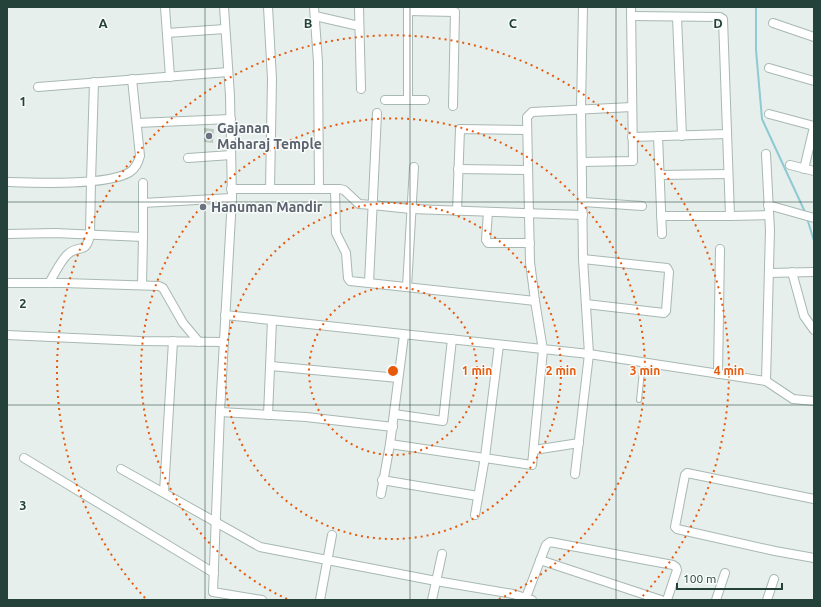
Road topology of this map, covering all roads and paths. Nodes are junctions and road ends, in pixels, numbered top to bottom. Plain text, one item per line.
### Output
1 (165, 7) edge
2 (224, 7) edge
3 (268, 7) edge
4 (314, 7) edge
5 (359, 7) edge
6 (583, 7) edge
7 (631, 7) edge
8 (408, 9) edge
9 (315, 16) junction
10 (631, 16) junction
11 (677, 17) junction
12 (773, 23) dead end
13 (359, 26) junction
14 (226, 29) junction
15 (167, 33) junction
16 (814, 36) edge
17 (769, 68) dead end
18 (228, 72) junction
19 (170, 77) junction
20 (132, 79) junction
21 (814, 81) edge
22 (94, 82) junction
23 (38, 87) dead end
24 (361, 89) dead end
25 (385, 100) dead end
26 (408, 100) junction
27 (425, 100) dead end
28 (453, 106) dead end
29 (632, 107) junction
30 (581, 108) junction
31 (377, 114) dead end
32 (769, 114) dead end
33 (231, 119) junction
34 (137, 123) junction
35 (814, 127) edge
36 (527, 130) junction
37 (727, 134) junction
38 (658, 136) junction
39 (682, 136) junction
40 (632, 137) junction
41 (766, 154) dead end
42 (231, 155) junction
43 (188, 158) dead end
44 (582, 162) junction
45 (790, 165) dead end
46 (414, 167) dead end
47 (804, 168) junction
48 (458, 169) junction
49 (528, 170) junction
50 (814, 171) edge
51 (728, 174) junction
52 (660, 175) junction
53 (90, 181) junction
54 (7, 182) edge
55 (143, 183) dead end
56 (231, 189) junction
57 (270, 189) junction
58 (319, 189) junction
59 (336, 189) junction
60 (232, 198) junction
61 (582, 202) junction
62 (143, 204) junction
63 (372, 205) junction
64 (768, 205) junction
65 (642, 206) dead end
66 (411, 209) junction
67 (457, 211) junction
68 (488, 212) junction
69 (529, 213) junction
70 (583, 215) junction
71 (769, 215) junction
72 (661, 216) junction
73 (730, 216) junction
74 (814, 218) edge
75 (7, 234) edge
76 (662, 234) dead end
77 (90, 235) junction
78 (143, 237) junction
79 (530, 243) junction
80 (720, 249) dead end
81 (583, 259) junction
82 (792, 272) junction
83 (814, 272) edge
84 (769, 273) junction
85 (7, 283) edge
86 (49, 283) junction
87 (370, 283) junction
88 (142, 285) junction
89 (407, 287) junction
90 (535, 301) junction
91 (586, 304) junction
92 (225, 316) junction
93 (272, 320) junction
94 (814, 330) edge
95 (404, 334) junction
96 (7, 335) edge
97 (452, 339) junction
98 (173, 341) junction
99 (199, 342) junction
100 (224, 342) junction
101 (499, 344) junction
102 (543, 350) junction
103 (589, 354) junction
104 (644, 362) junction
105 (271, 366) junction
106 (718, 374) junction
107 (398, 378) junction
108 (766, 381) junction
109 (639, 400) dead end
110 (814, 401) edge
111 (220, 412) junction
112 (394, 414) junction
113 (268, 415) junction
114 (393, 427) junction
115 (579, 443) junction
116 (390, 444) junction
117 (534, 450) junction
118 (485, 457) junction
119 (24, 458) dead end
120 (121, 469) dead end
121 (575, 474) dead end
122 (382, 480) junction
123 (164, 492) junction
124 (381, 494) dead end
125 (478, 496) junction
126 (814, 499) edge
127 (475, 515) dead end
128 (215, 522) junction
129 (332, 535) dead end
130 (442, 554) dead end
131 (814, 558) edge
132 (540, 560) junction
133 (327, 561) junction
134 (214, 573) junction
135 (725, 573) dead end
136 (774, 579) dead end
137 (436, 581) junction
138 (527, 599) edge
139 (262, 600) edge
140 (320, 600) edge
141 (432, 600) edge
142 (661, 600) edge
143 (667, 600) edge
144 (716, 600) edge
145 (767, 600) edge

1 - 15 street
2 - 14 street
3 - 57 street
4 - 9 street
5 - 13 street
6 - 30 street
7 - 10 street
8 - 26 street
8 - 28 street
9 - 13 street
9 - 58 street
10 - 11 street
10 - 29 street
11 - 37 street
11 - 39 street
12 - 16 street
13 - 24 street
14 - 15 street
14 - 18 street
15 - 19 street
17 - 21 street
18 - 19 street
18 - 33 street
19 - 20 street
20 - 22 street
20 - 34 street
22 - 23 street
22 - 53 street
25 - 26 street
26 - 27 street
29 - 30 street
29 - 40 street
30 - 36 street
30 - 44 street
31 - 63 street
32 - 35 street
33 - 34 street
33 - 42 street
34 - 53 street
35 - 47 street
36 - 48 street
36 - 49 street
37 - 39 street
37 - 51 street
38 - 39 street
38 - 40 street
38 - 52 street
40 - 44 street
41 - 64 street
42 - 43 street
42 - 56 street
44 - 61 street
45 - 47 street
46 - 66 street
47 - 50 street
48 - 49 street
48 - 67 street
49 - 69 street
51 - 52 street
51 - 73 street
52 - 72 street
53 - 54 street
53 - 77 street
55 - 62 street
56 - 57 street
56 - 60 street
57 - 58 street
58 - 59 street
59 - 63 street
59 - 87 street
60 - 62 street
60 - 92 street
61 - 65 street
61 - 70 street
62 - 78 street
63 - 66 street
63 - 87 street
64 - 71 street
64 - 74 street
66 - 67 street
66 - 89 street
67 - 68 street
68 - 69 street
68 - 79 street
69 - 70 street
69 - 79 street
70 - 81 street
71 - 73 street
71 - 84 street
72 - 73 street
72 - 76 street
75 - 77 street
77 - 78 street
77 - 86 street
78 - 88 street
79 - 90 street
80 - 106 street
81 - 91 street
81 - 91 street
82 - 83 street
82 - 84 street
82 - 94 street
84 - 108 street
85 - 86 street
86 - 88 street
87 - 89 street
88 - 99 street
89 - 90 street
90 - 102 street
91 - 103 street
92 - 93 street
92 - 100 street
93 - 95 street
93 - 105 street
95 - 97 street
95 - 107 street
96 - 98 street
97 - 101 street
97 - 112 street
98 - 99 street
98 - 123 street
99 - 100 street
100 - 111 street
101 - 102 street
101 - 118 street
102 - 103 street
102 - 117 street
103 - 104 street
103 - 115 street
104 - 106 street
104 - 109 lane
105 - 107 street
105 - 113 street
106 - 108 street
107 - 112 street
108 - 110 street
111 - 113 street
111 - 128 street
112 - 114 street
113 - 114 street
114 - 116 street
115 - 117 street
115 - 121 street
116 - 118 street
116 - 122 street
117 - 118 street
118 - 125 street
119 - 134 street
120 - 123 street
122 - 124 street
122 - 125 street
123 - 128 street
125 - 127 street
126 - 131 street
128 - 133 street
128 - 134 street
129 - 133 street
130 - 137 street
132 - 138 street
132 - 142 street
132 - 143 street
133 - 137 street
133 - 140 street
134 - 139 street
135 - 144 street
136 - 145 street
137 - 138 street
137 - 141 street

